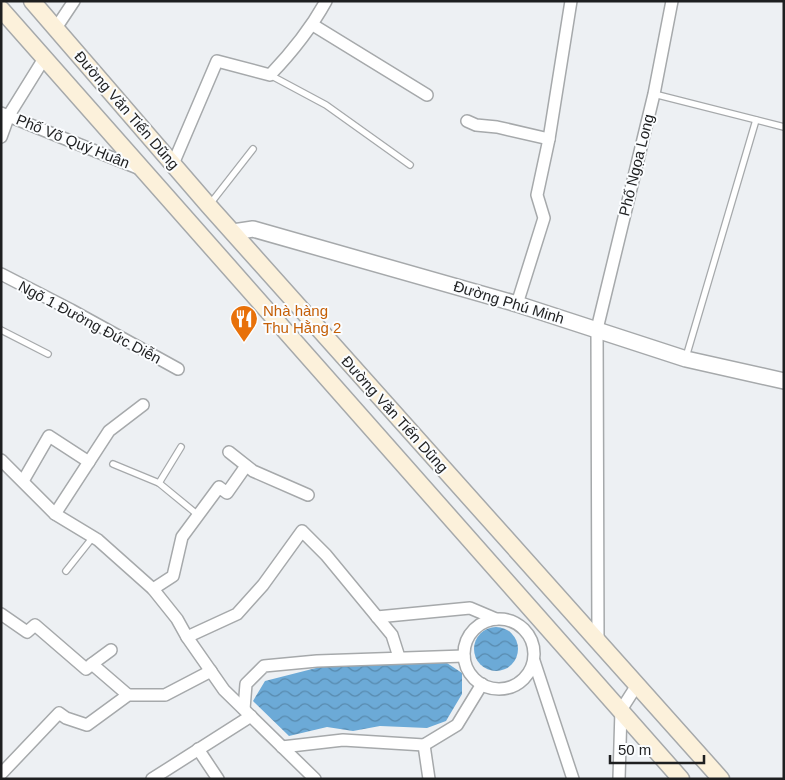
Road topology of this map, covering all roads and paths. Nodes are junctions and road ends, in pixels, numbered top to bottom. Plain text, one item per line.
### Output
1 (32, 1) edge
2 (74, 1) edge
3 (326, 1) edge
4 (571, 1) edge
5 (672, 1) edge
6 (1, 9) edge
7 (313, 25) junction
8 (56, 28) junction
9 (45, 57) junction
10 (270, 75) junction
11 (654, 94) junction
12 (426, 95) dead end
13 (5, 114) edge
14 (756, 120) junction
15 (467, 121) dead end
16 (784, 127) edge
17 (1, 137) edge
18 (549, 139) junction
19 (253, 149) dead end
20 (173, 164) junction
21 (410, 165) dead end
22 (144, 170) junction
23 (209, 206) junction
24 (233, 232) junction
25 (1, 274) edge
26 (518, 304) junction
27 (596, 329) junction
28 (1, 330) edge
29 (48, 354) dead end
30 (686, 359) junction
31 (178, 369) dead end
32 (784, 381) edge
33 (143, 405) dead end
34 (181, 447) dead end
35 (229, 452) dead end
36 (1, 460) edge
37 (88, 462) junction
38 (113, 464) dead end
39 (246, 466) junction
40 (23, 481) junction
41 (159, 483) junction
42 (308, 494) dead end
43 (56, 514) junction
44 (198, 515) junction
45 (93, 537) junction
46 (66, 571) dead end
47 (153, 589) junction
48 (1, 614) edge
49 (377, 616) junction
50 (496, 619) junction
51 (555, 634) junction
52 (187, 636) junction
53 (530, 637) junction
54 (598, 641) junction
55 (110, 650) dead end
56 (464, 656) junction
57 (399, 658) junction
58 (534, 661) junction
59 (92, 664) junction
60 (211, 671) junction
61 (482, 684) junction
62 (637, 684) junction
63 (128, 695) junction
64 (621, 710) junction
65 (247, 713) junction
66 (424, 745) junction
67 (282, 747) junction
68 (198, 749) junction
69 (1, 775) edge
70 (10, 779) edge
71 (152, 779) edge
72 (218, 779) edge
73 (315, 779) edge
74 (429, 779) edge
75 (573, 779) edge
76 (619, 779) edge
77 (681, 779) edge
78 (721, 779) edge

1 - 8 main road, Đường Văn Tiến Dũng
2 - 8 street
3 - 7 street
4 - 18 street
5 - 11 street, Phố Ngọa Long
6 - 9 main road, Đường Văn Tiến Dũng
7 - 10 street
7 - 12 street
8 - 20 main road, Đường Văn Tiến Dũng
9 - 13 street
9 - 22 main road, Đường Văn Tiến Dũng
10 - 20 street
10 - 21 lane
11 - 14 lane
11 - 27 street, Phố Ngọa Long
13 - 17 street
13 - 22 street, Phố Võ Quý Huân
14 - 16 lane
14 - 30 lane
15 - 18 street
18 - 26 street
19 - 23 lane
20 - 23 main road, Đường Văn Tiến Dũng
22 - 51 main road, Đường Văn Tiến Dũng
23 - 24 main road, Đường Văn Tiến Dũng
24 - 26 street, Đường Phú Minh
24 - 54 main road, Đường Văn Tiến Dũng
25 - 31 street, Ngõ 1 Đường Đức Diễn
26 - 27 street, Đường Phú Minh
27 - 30 street, Đường Phú Minh
27 - 54 street, Phố Ngọa Long
28 - 29 lane
30 - 32 street, Đường Phú Minh
33 - 37 street
34 - 41 lane
35 - 39 street
36 - 40 street
37 - 40 street
37 - 43 street
38 - 41 lane
39 - 42 street
39 - 44 street
40 - 43 street
41 - 44 lane
43 - 45 street
44 - 47 street
45 - 46 lane
45 - 47 street
47 - 52 street
48 - 59 street
49 - 50 street
49 - 52 street
49 - 57 street
50 - 53 street
50 - 56 street
51 - 53 street
51 - 64 main road, Đường Văn Tiến Dũng
52 - 60 street
53 - 58 street
54 - 62 main road, Đường Văn Tiến Dũng
55 - 59 street
56 - 57 street
56 - 61 street
57 - 65 street
58 - 61 street
58 - 75 street
59 - 63 street
60 - 63 street
60 - 65 street
61 - 66 street
62 - 64 street
62 - 78 main road, Đường Văn Tiến Dũng
63 - 69 street
64 - 76 street
64 - 77 main road, Đường Văn Tiến Dũng
65 - 67 street
65 - 68 street
66 - 67 street
66 - 74 street
67 - 73 street
68 - 71 street
68 - 72 street
69 - 70 street

